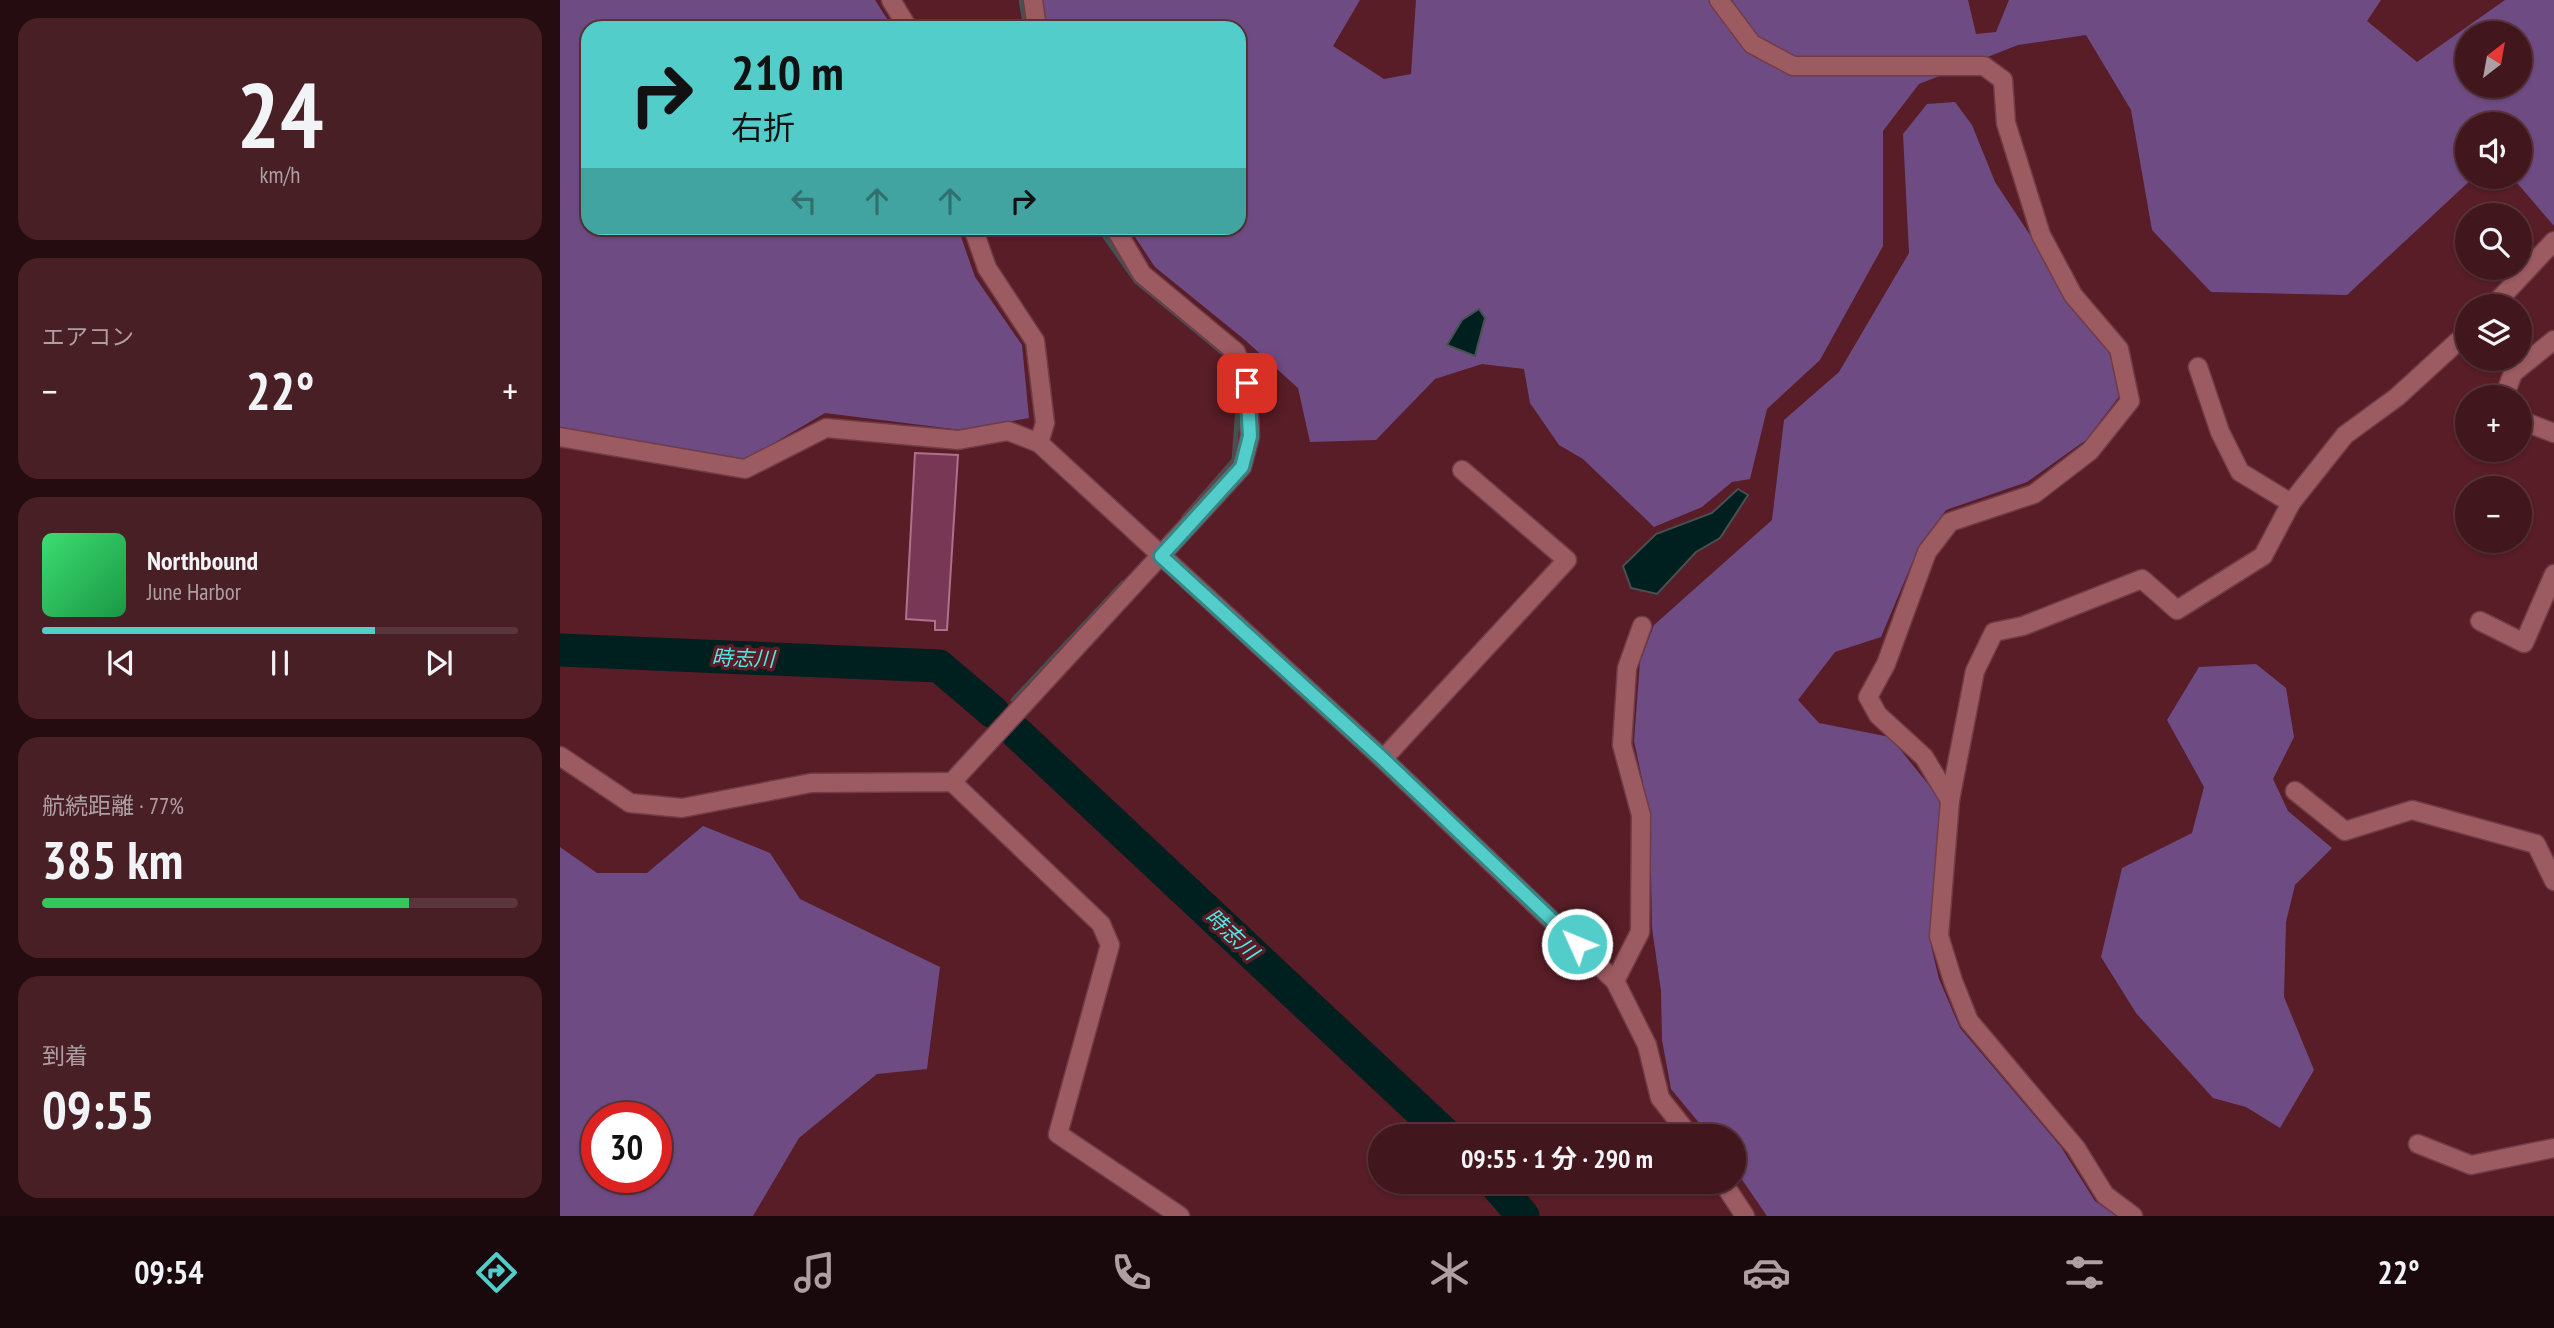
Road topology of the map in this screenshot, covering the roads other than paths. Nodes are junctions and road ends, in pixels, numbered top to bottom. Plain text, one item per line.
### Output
1 (891, 0) edge
2 (1033, 0) edge
3 (1719, 0) edge
4 (904, 21) edge
5 (1036, 21) edge
6 (975, 235) edge
7 (1119, 235) edge
8 (2554, 242) edge
9 (2504, 294) edge
10 (2554, 340) edge
11 (2455, 344) edge
12 (2532, 353) edge
13 (2198, 367) dead end
14 (2532, 425) edge
15 (2554, 433) edge
16 (560, 438) edge
17 (1039, 443) junction
18 (1462, 470) dead end
19 (2291, 503) junction
20 (1161, 556) junction
21 (2554, 575) edge
22 (2480, 621) dead end
23 (1642, 626) dead end
24 (560, 756) edge
25 (1383, 759) junction
26 (952, 782) junction
27 (2295, 791) dead end
28 (1950, 800) junction
29 (2554, 881) edge
30 (1615, 981) junction
31 (1681, 1124) edge
32 (2418, 1143) dead end
33 (2554, 1148) edge
34 (1731, 1194) edge
35 (1180, 1216) edge
36 (1745, 1216) edge
37 (2133, 1216) edge

1 - 4 street
2 - 5 street
3 - 28 street
6 - 17 street
7 - 20 street
8 - 9 street
10 - 12 street
11 - 19 street
13 - 19 street
14 - 15 street
16 - 17 street
17 - 20 street
18 - 25 street
19 - 28 street
20 - 25 street
20 - 26 street
21 - 22 street
23 - 30 street
24 - 26 street
25 - 30 street
26 - 35 street
27 - 29 street
28 - 37 street
30 - 31 street
32 - 33 street
34 - 36 street

